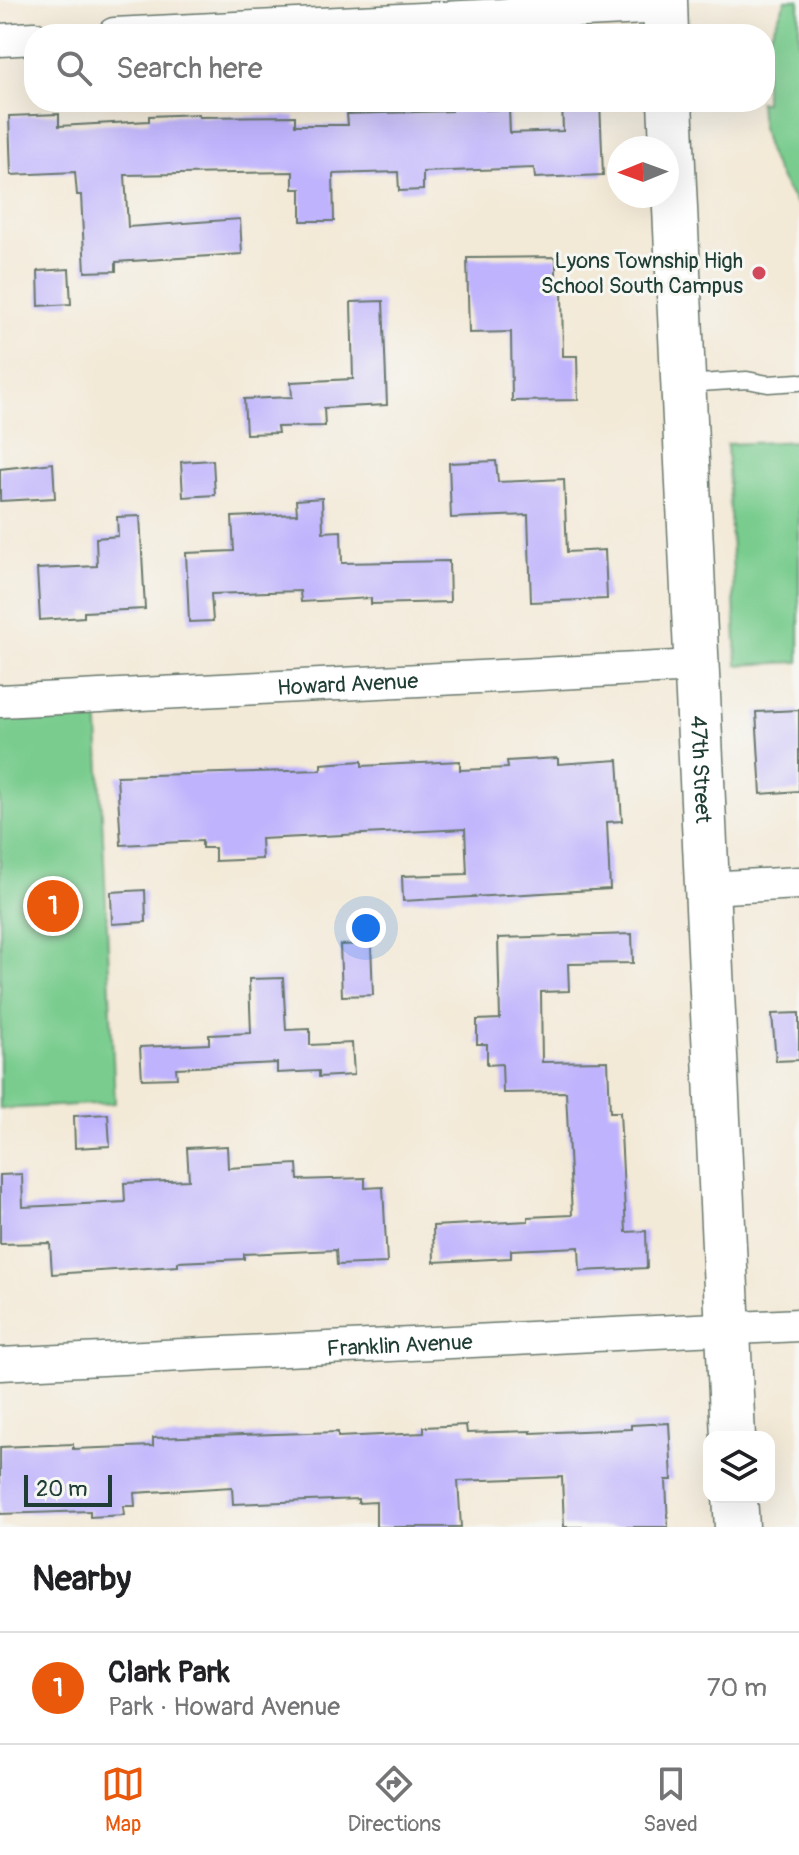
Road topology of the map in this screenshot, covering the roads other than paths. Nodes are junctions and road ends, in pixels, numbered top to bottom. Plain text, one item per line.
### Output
1 (666, 14) edge
2 (390, 24) edge
3 (24, 39) edge
4 (0, 40) edge
5 (670, 112) edge
6 (799, 382) edge
7 (683, 384) junction
8 (696, 666) junction
9 (0, 701) edge
10 (799, 883) edge
11 (706, 888) junction
12 (799, 1325) edge
13 (727, 1328) junction
14 (0, 1364) edge
15 (733, 1431) edge
16 (735, 1503) edge
17 (737, 1527) edge

1 - 2 street
3 - 4 street
5 - 7 main road, 47th Street
6 - 7 lane
7 - 8 main road, 47th Street
8 - 9 street, Howard Avenue
8 - 11 main road, 47th Street
10 - 11 street
11 - 13 main road, 47th Street
12 - 13 street, Franklin Avenue
13 - 14 street, Franklin Avenue
13 - 15 main road, 47th Street
16 - 17 main road

